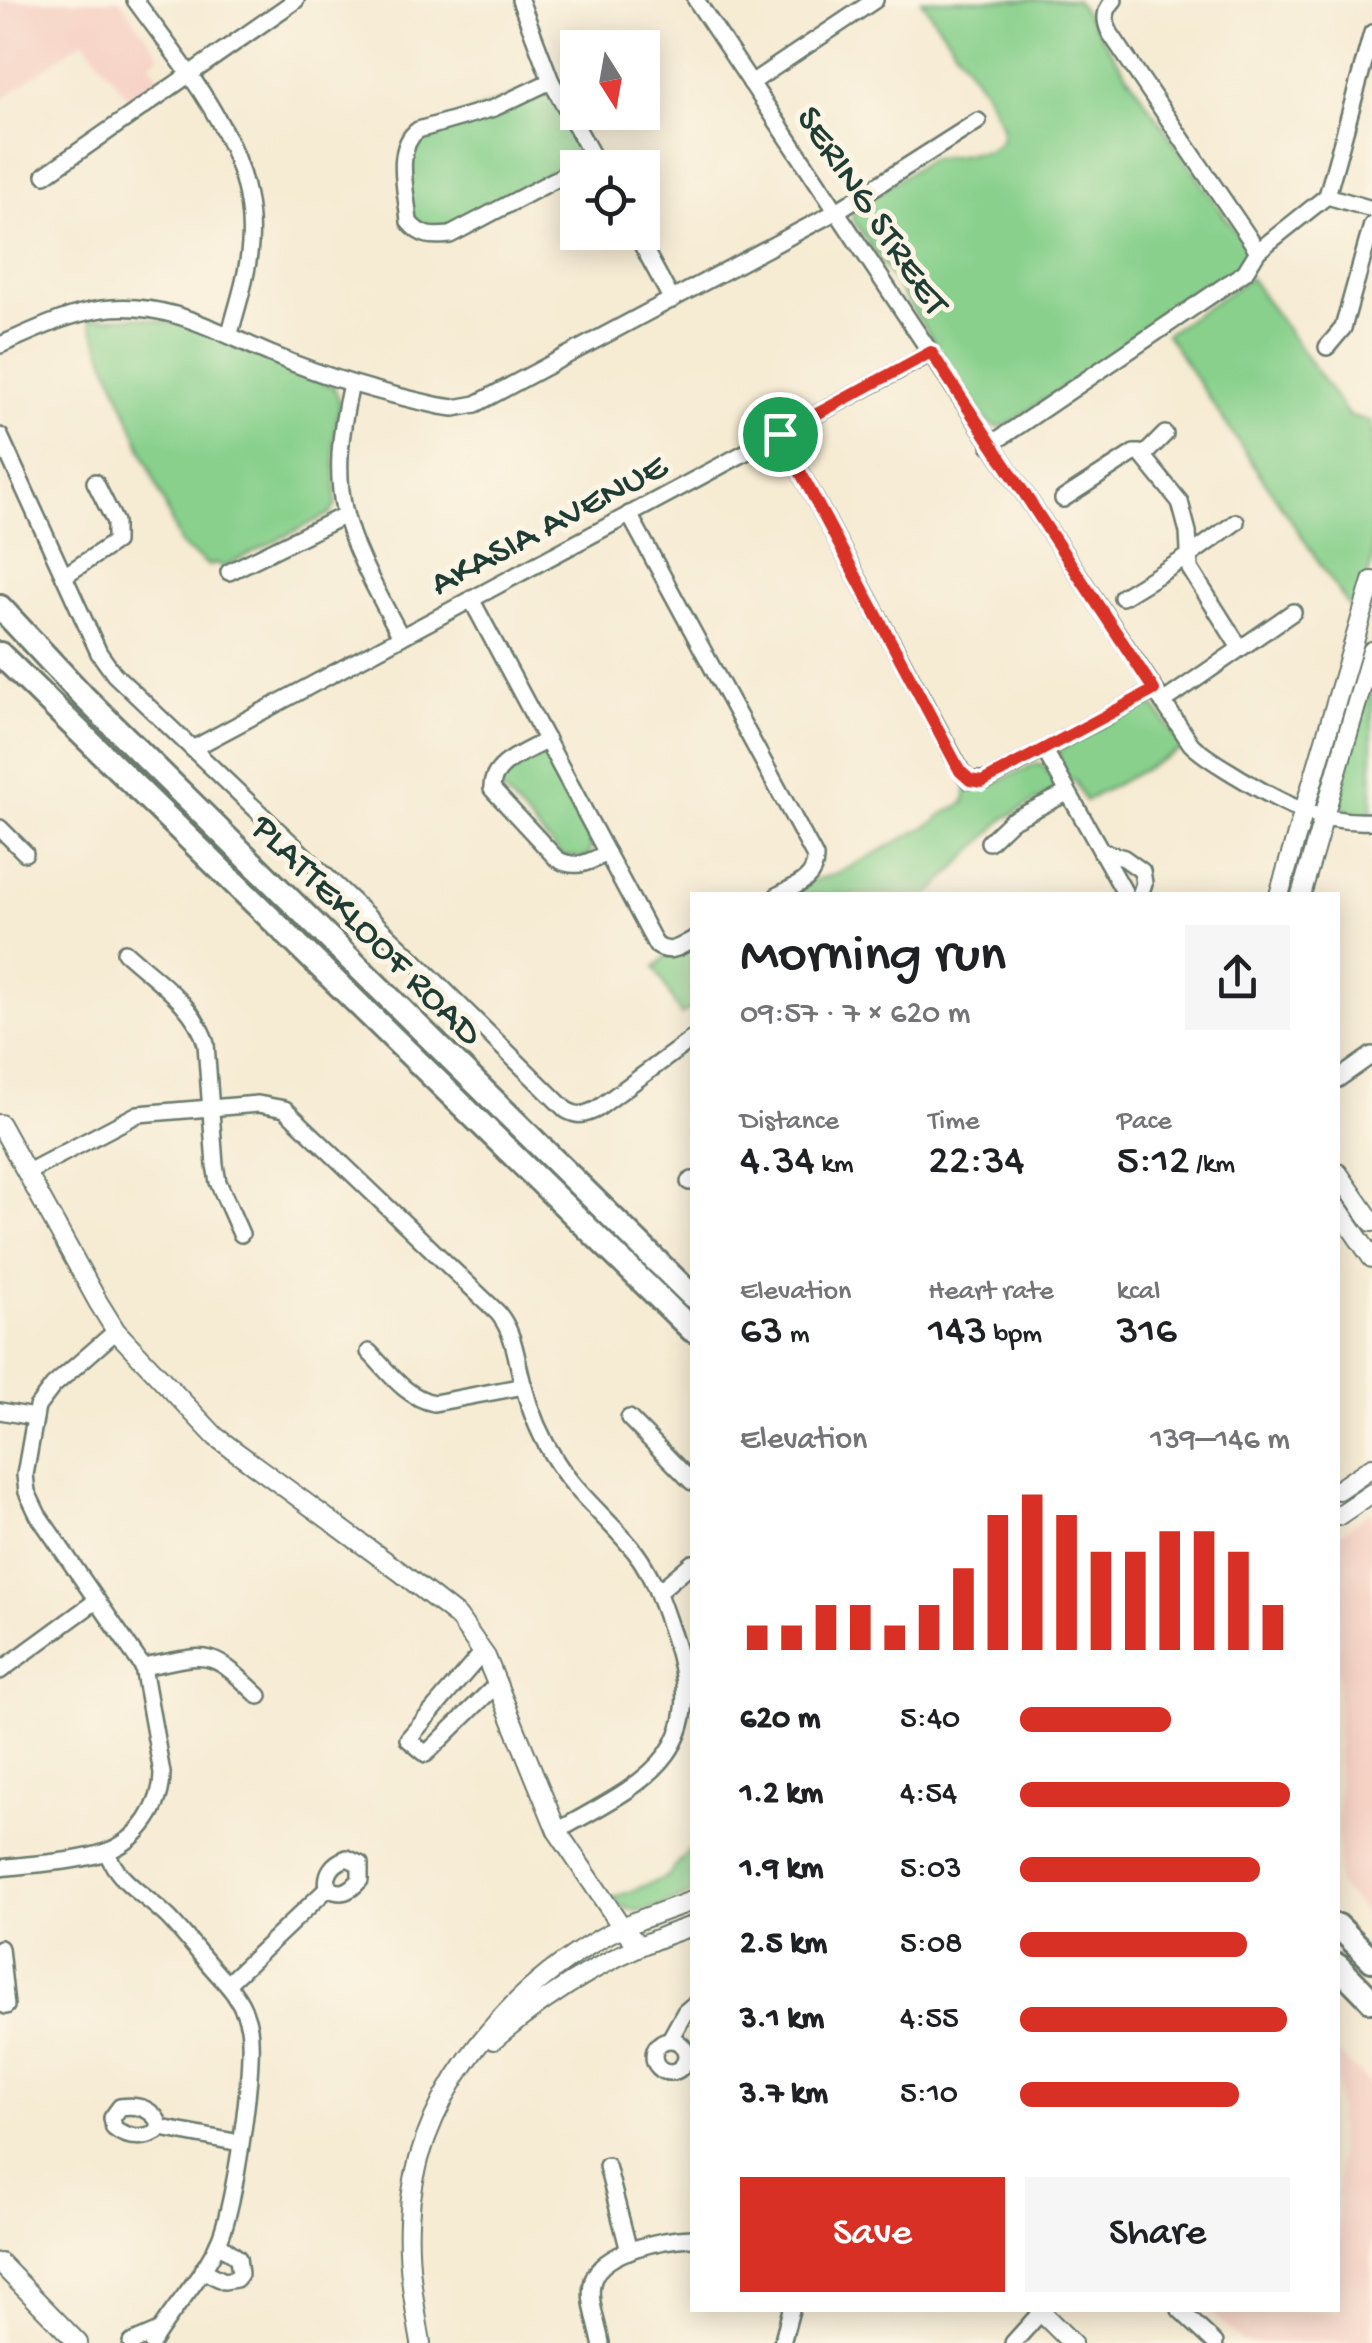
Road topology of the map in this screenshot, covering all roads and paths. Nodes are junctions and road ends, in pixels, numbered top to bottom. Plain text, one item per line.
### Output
1 (135, 0) edge
2 (296, 0) edge
3 (520, 0) edge
4 (696, 0) edge
5 (875, 0) edge
6 (1114, 0) edge
7 (1372, 32) edge
8 (188, 74) junction
9 (551, 81) junction
10 (751, 83) junction
11 (978, 121) dead end
12 (589, 150) edge
13 (45, 175) dead end
14 (560, 181) edge
15 (1327, 196) junction
16 (1372, 209) edge
17 (837, 211) junction
18 (1372, 225) edge
19 (645, 250) edge
20 (1258, 252) junction
21 (672, 300) junction
22 (230, 334) junction
23 (0, 346) edge
24 (1327, 347) dead end
25 (931, 352) junction
26 (351, 384) junction
27 (780, 434) junction
28 (1165, 434) dead end
29 (0, 436) edge
30 (990, 444) junction
31 (1143, 456) junction
32 (96, 482) dead end
33 (1063, 500) dead end
34 (629, 514) junction
35 (344, 516) junction
36 (1236, 522) dead end
37 (1189, 556) junction
38 (229, 572) dead end
39 (64, 576) junction
40 (1372, 581) edge
41 (1122, 596) dead end
42 (471, 599) junction
43 (0, 607) edge
44 (1293, 612) dead end
45 (401, 636) junction
46 (1240, 648) junction
47 (1372, 650) edge
48 (0, 654) edge
49 (1158, 696) junction
50 (547, 740) junction
51 (194, 748) junction
52 (1045, 750) junction
53 (1067, 793) junction
54 (1304, 814) junction
55 (1324, 819) junction
56 (1372, 820) edge
57 (0, 828) edge
58 (989, 842) dead end
59 (1101, 851) junction
60 (26, 853) dead end
61 (607, 853) junction
62 (783, 892) edge
63 (1124, 892) edge
64 (1142, 892) edge
65 (1280, 892) edge
66 (1302, 892) edge
67 (690, 941) edge
68 (124, 952) dead end
69 (690, 1040) edge
70 (1372, 1055) edge
71 (1340, 1078) edge
72 (210, 1108) junction
73 (0, 1124) edge
74 (26, 1173) junction
75 (1340, 1176) edge
76 (1340, 1212) edge
77 (1372, 1222) edge
78 (241, 1234) dead end
79 (1372, 1258) edge
80 (690, 1294) edge
81 (690, 1328) edge
82 (116, 1331) junction
83 (369, 1352) dead end
84 (524, 1386) junction
85 (0, 1411) edge
86 (34, 1416) junction
87 (629, 1418) dead end
88 (1372, 1467) edge
89 (690, 1480) edge
90 (1340, 1489) edge
91 (1372, 1493) edge
92 (1340, 1515) edge
93 (690, 1565) edge
94 (658, 1592) junction
95 (96, 1601) junction
96 (483, 1652) junction
97 (142, 1667) junction
98 (0, 1671) edge
99 (498, 1684) junction
100 (259, 1696) dead end
101 (557, 1832) junction
102 (107, 1852) junction
103 (0, 1868) edge
104 (328, 1888) dead end
105 (689, 1903) edge
106 (622, 1927) junction
107 (690, 1927) edge
108 (1340, 1928) edge
109 (638, 1945) junction
110 (0, 1948) edge
111 (1372, 1960) edge
112 (1340, 1968) edge
113 (227, 1984) junction
114 (1372, 2001) edge
115 (6, 2006) dead end
116 (690, 2008) edge
117 (670, 2039) junction
118 (690, 2061) edge
119 (460, 2070) junction
120 (162, 2128) dead end
121 (240, 2143) junction
122 (607, 2166) dead end
123 (690, 2238) edge
124 (218, 2243) junction
125 (630, 2250) junction
126 (0, 2263) edge
127 (202, 2270) junction
128 (790, 2312) edge
129 (1039, 2312) edge
130 (1041, 2312) edge
131 (1182, 2312) edge
132 (155, 2337) edge
133 (78, 2343) edge
134 (131, 2343) edge
135 (421, 2343) edge
136 (601, 2343) edge
137 (782, 2343) edge
138 (1013, 2343) edge
139 (1072, 2343) edge
140 (1215, 2343) edge

1 - 8 street
2 - 8 street
3 - 9 street
4 - 10 street, SERING STREET
5 - 10 street
6 - 20 street
7 - 15 street
8 - 13 street
8 - 22 street
9 - 12 street
9 - 14 street
10 - 17 street, SERING STREET
11 - 17 street
15 - 16 street
15 - 20 street
17 - 21 street
17 - 25 street, SERING STREET
18 - 24 street
19 - 21 street
20 - 30 street
21 - 26 street
22 - 23 street
22 - 26 street
25 - 27 street, AKASIA AVENUE
25 - 30 street, SERING STREET
26 - 35 street
27 - 34 street, AKASIA AVENUE
27 - 52 street
28 - 31 street
29 - 39 street
30 - 49 street, SERING STREET
31 - 33 street
31 - 37 street
32 - 39 street
34 - 42 street, AKASIA AVENUE
34 - 62 street
35 - 38 street
35 - 45 street
36 - 37 street
37 - 41 street
37 - 46 street
39 - 51 street
40 - 54 street
42 - 45 street, AKASIA AVENUE
42 - 50 street
43 - 80 main road, PLATTEKLOOF ROAD
44 - 46 street
45 - 51 street, AKASIA AVENUE
46 - 49 street
47 - 55 street
48 - 81 main road, PLATTEKLOOF ROAD
49 - 52 street
49 - 54 street, SERING STREET
50 - 61 street
50 - 61 street
51 - 69 street
52 - 53 street
53 - 58 street
53 - 59 street
54 - 55 street, SERING STREET
54 - 65 street
55 - 56 street, SERING STREET
55 - 66 street
57 - 60 street
59 - 63 street
59 - 64 street
61 - 67 street
68 - 72 street
70 - 71 street
72 - 74 street
72 - 78 street
72 - 84 street
73 - 74 street
74 - 82 street
75 - 77 street
76 - 79 street
82 - 86 street
82 - 96 street
83 - 84 street
84 - 94 street
85 - 86 street
86 - 95 street
87 - 89 street
88 - 90 street
91 - 92 street
93 - 94 street
94 - 101 street
95 - 97 street
95 - 98 street
96 - 99 street
96 - 99 street
97 - 100 street
97 - 102 street
99 - 101 street
101 - 106 street
102 - 103 street
102 - 113 street
104 - 113 street
105 - 106 street
106 - 109 street
106 - 119 street
107 - 109 street
108 - 111 main road
109 - 119 street
110 - 115 street
112 - 114 main road
113 - 121 street
116 - 117 street
117 - 118 street
117 - 118 street
119 - 135 street
120 - 121 street
121 - 124 street
122 - 125 street
123 - 125 street
124 - 127 street
124 - 127 street
125 - 136 street
126 - 133 street
127 - 132 street
128 - 137 street
129 - 138 street
130 - 139 street
131 - 140 street
132 - 134 street

